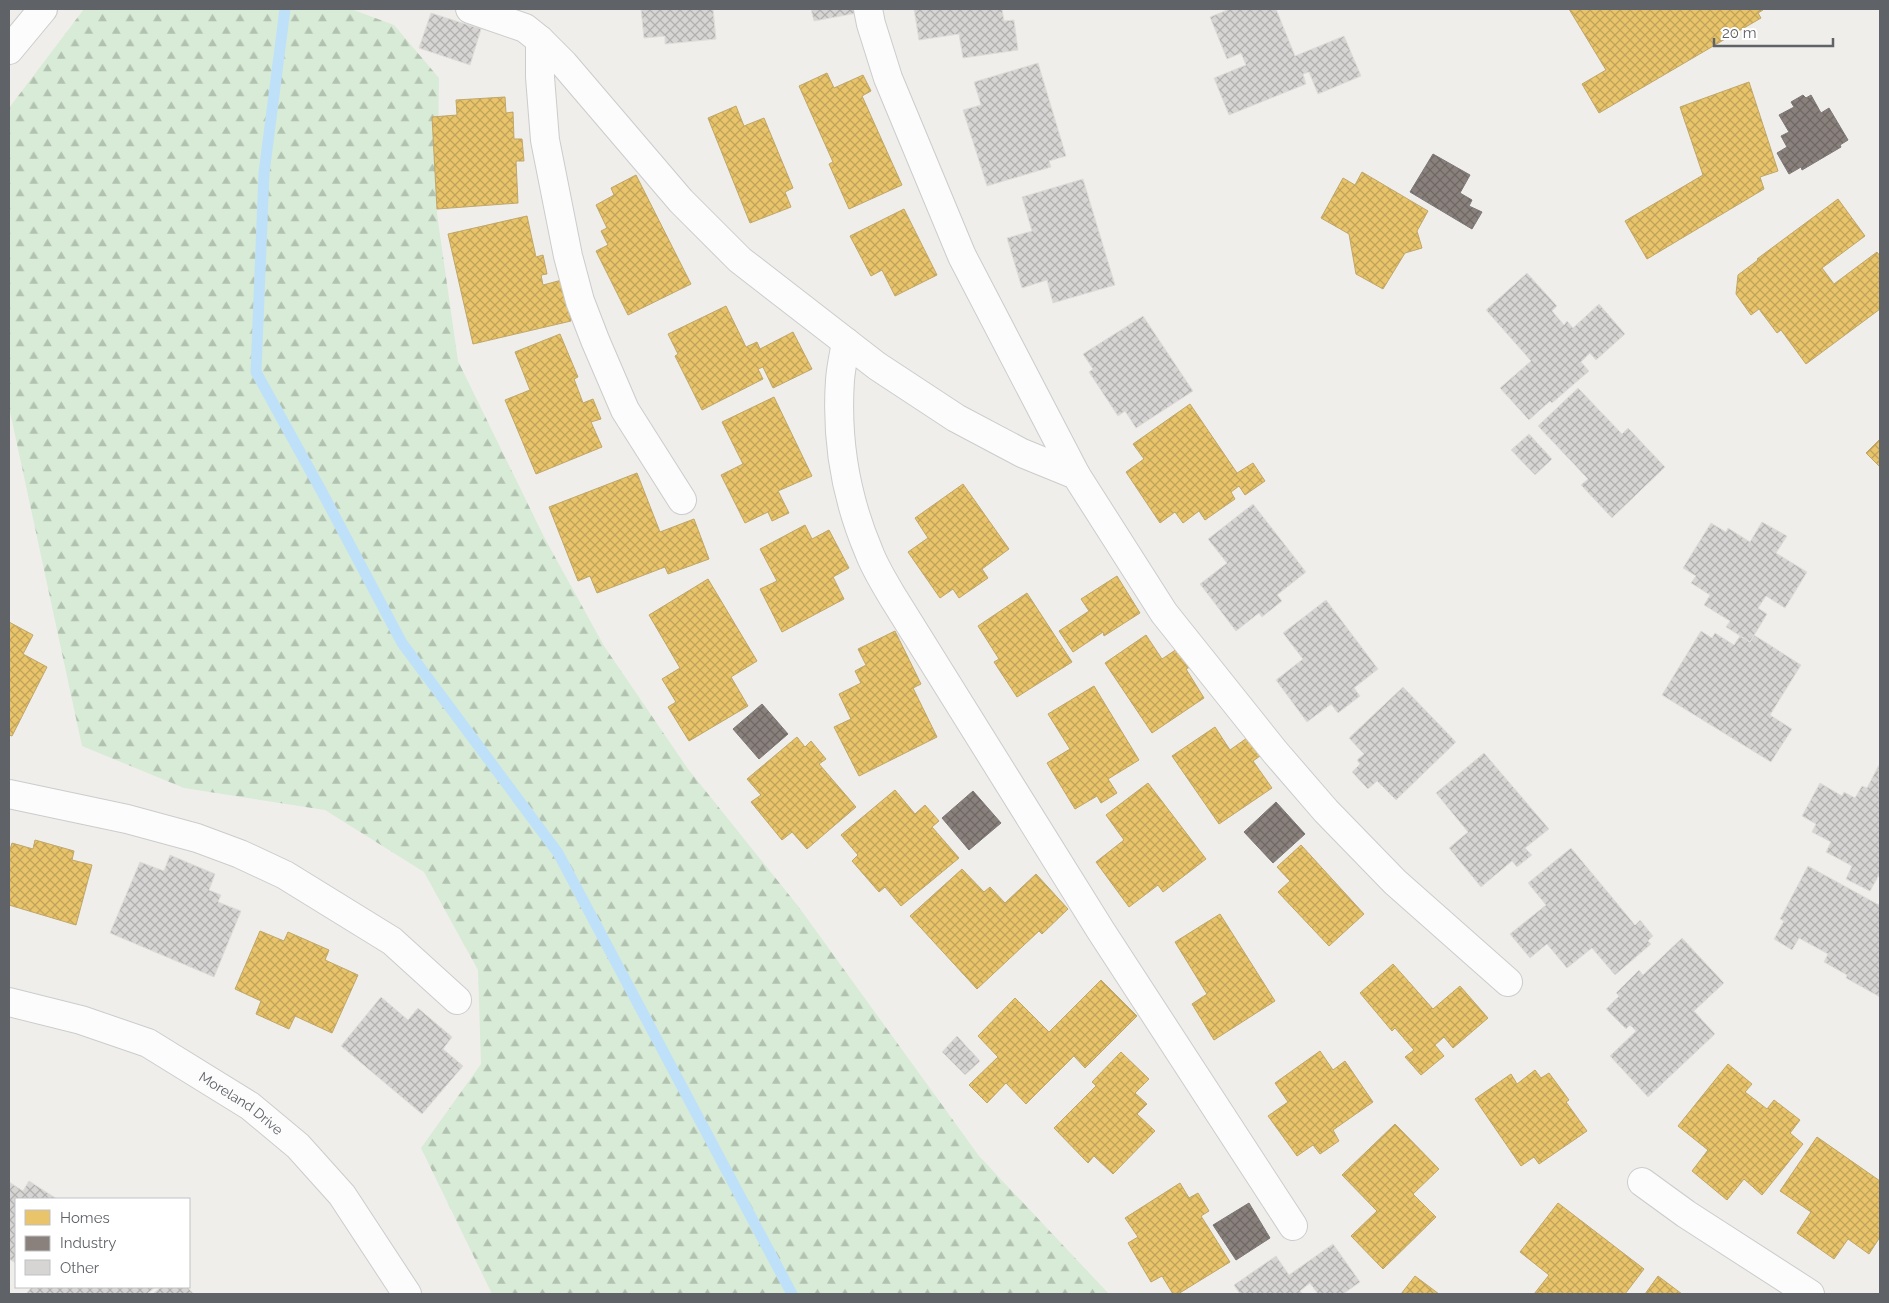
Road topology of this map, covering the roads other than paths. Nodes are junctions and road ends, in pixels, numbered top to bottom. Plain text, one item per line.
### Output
1 (43, 9) edge
2 (470, 9) edge
3 (868, 9) edge
4 (540, 40) junction
5 (9, 50) edge
6 (846, 342) junction
7 (1076, 475) junction
8 (682, 500) dead end
9 (9, 794) edge
10 (1508, 982) dead end
11 (457, 1000) dead end
12 (9, 1002) edge
13 (1642, 1182) dead end
14 (1293, 1226) dead end
15 (408, 1294) edge
16 (1810, 1294) edge

1 - 5 street
2 - 4 street
3 - 7 street
4 - 6 street
4 - 8 street
6 - 7 street
6 - 14 street
7 - 10 street
9 - 11 street
12 - 15 street, Moreland Drive
13 - 16 street

